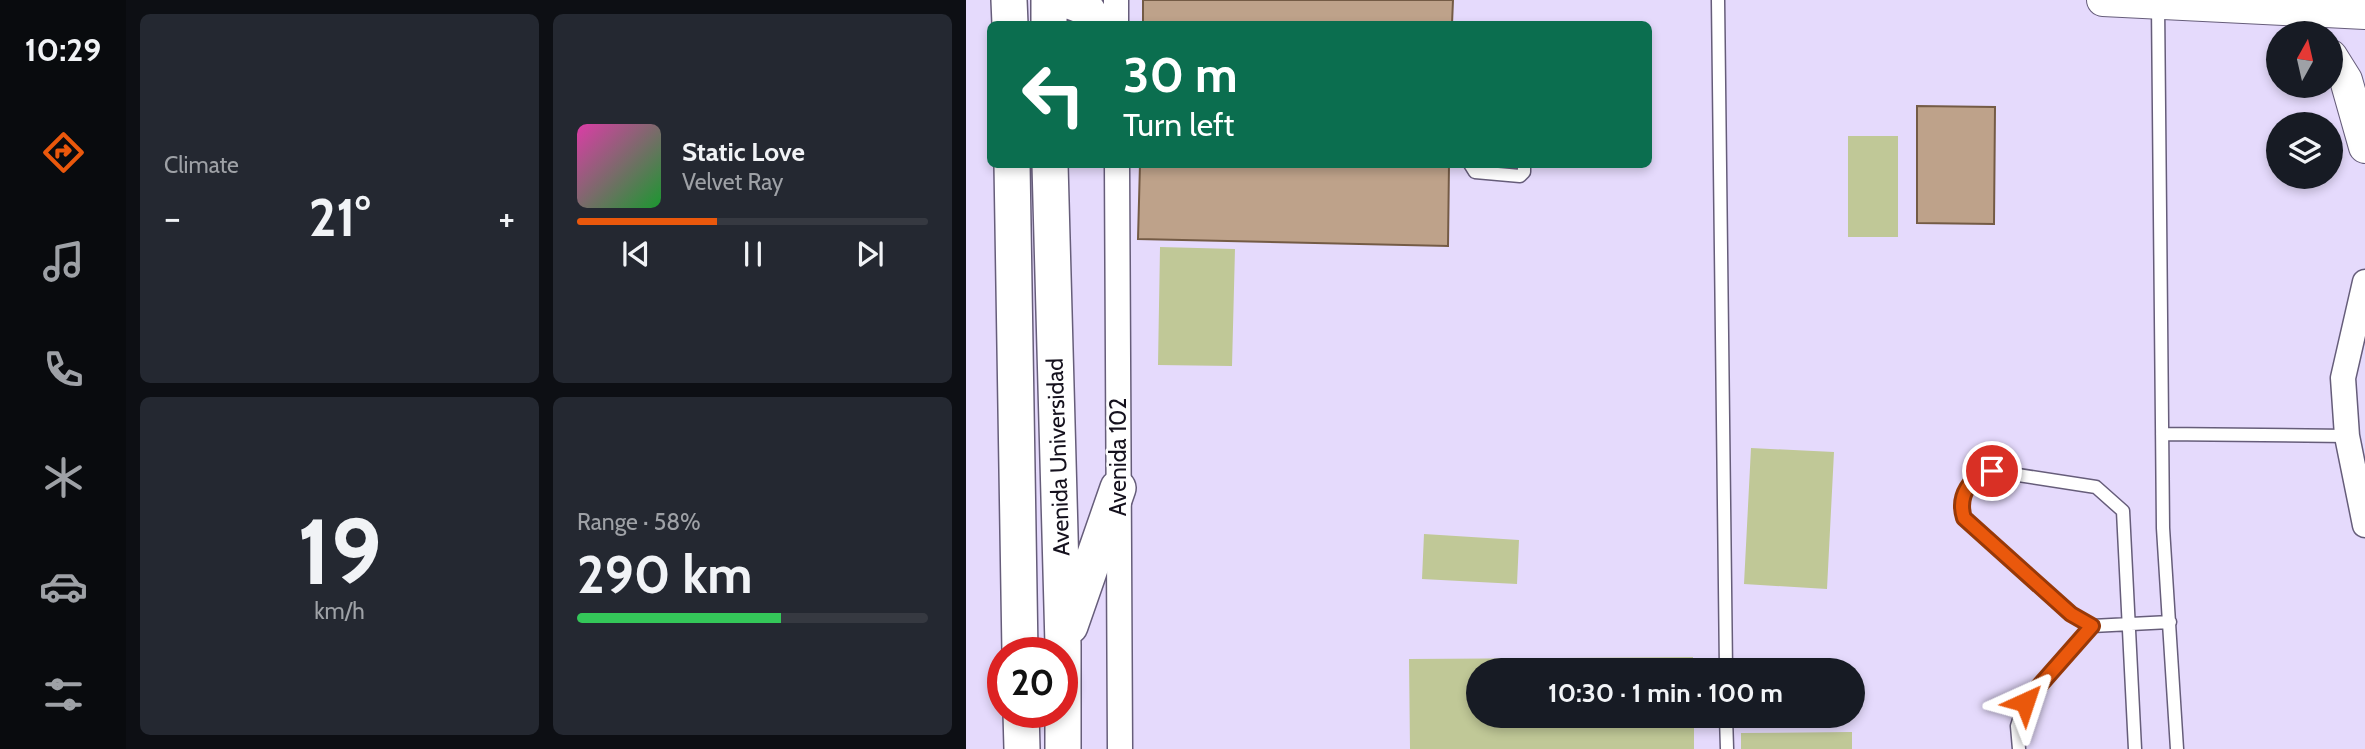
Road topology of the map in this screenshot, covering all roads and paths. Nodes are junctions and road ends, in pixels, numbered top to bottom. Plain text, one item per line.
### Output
1 (1009, 0) edge
2 (1049, 0) edge
3 (1067, 0) edge
4 (1116, 0) edge
5 (1718, 0) edge
6 (2103, 0) edge
7 (2158, 1) edge
8 (2274, 8) junction
9 (2365, 13) edge
10 (1010, 21) edge
11 (1049, 21) edge
12 (1094, 21) edge
13 (1116, 21) edge
14 (2293, 21) edge
15 (2343, 75) edge
16 (2365, 146) edge
17 (1012, 168) edge
18 (1050, 168) edge
19 (1116, 168) edge
20 (1472, 168) edge
21 (1524, 168) edge
22 (2365, 282) edge
23 (2162, 435) junction
24 (2347, 436) junction
25 (1118, 488) junction
26 (2365, 525) edge
27 (2170, 622) junction
28 (2128, 625) junction
29 (2092, 626) junction
30 (1020, 637) edge
31 (1063, 637) edge
32 (1066, 637) edge
33 (1726, 658) edge
34 (1021, 728) edge
35 (1063, 728) edge
36 (1726, 728) edge
37 (1022, 749) edge
38 (1063, 749) edge
39 (1121, 749) edge
40 (1727, 749) edge
41 (2019, 749) edge
42 (2135, 749) edge
43 (2177, 749) edge

1 - 10 main road
2 - 11 main road
3 - 12 main road
4 - 13 street
5 - 33 lane
6 - 7 street
7 - 8 street
7 - 23 lane
8 - 9 street
8 - 14 street
15 - 16 street
17 - 30 main road, Avenida Universidad
18 - 31 main road, Avenida Universidad
19 - 25 street, Avenida 102
20 - 21 lane
22 - 24 street
23 - 24 lane
23 - 27 lane
24 - 26 street
25 - 32 main road
25 - 39 street, Avenida 102
27 - 28 lane
27 - 43 lane
28 - 29 lane
28 - 29 lane
28 - 42 lane
29 - 41 lane
34 - 37 main road
35 - 38 main road, Avenida Universidad
36 - 40 lane

